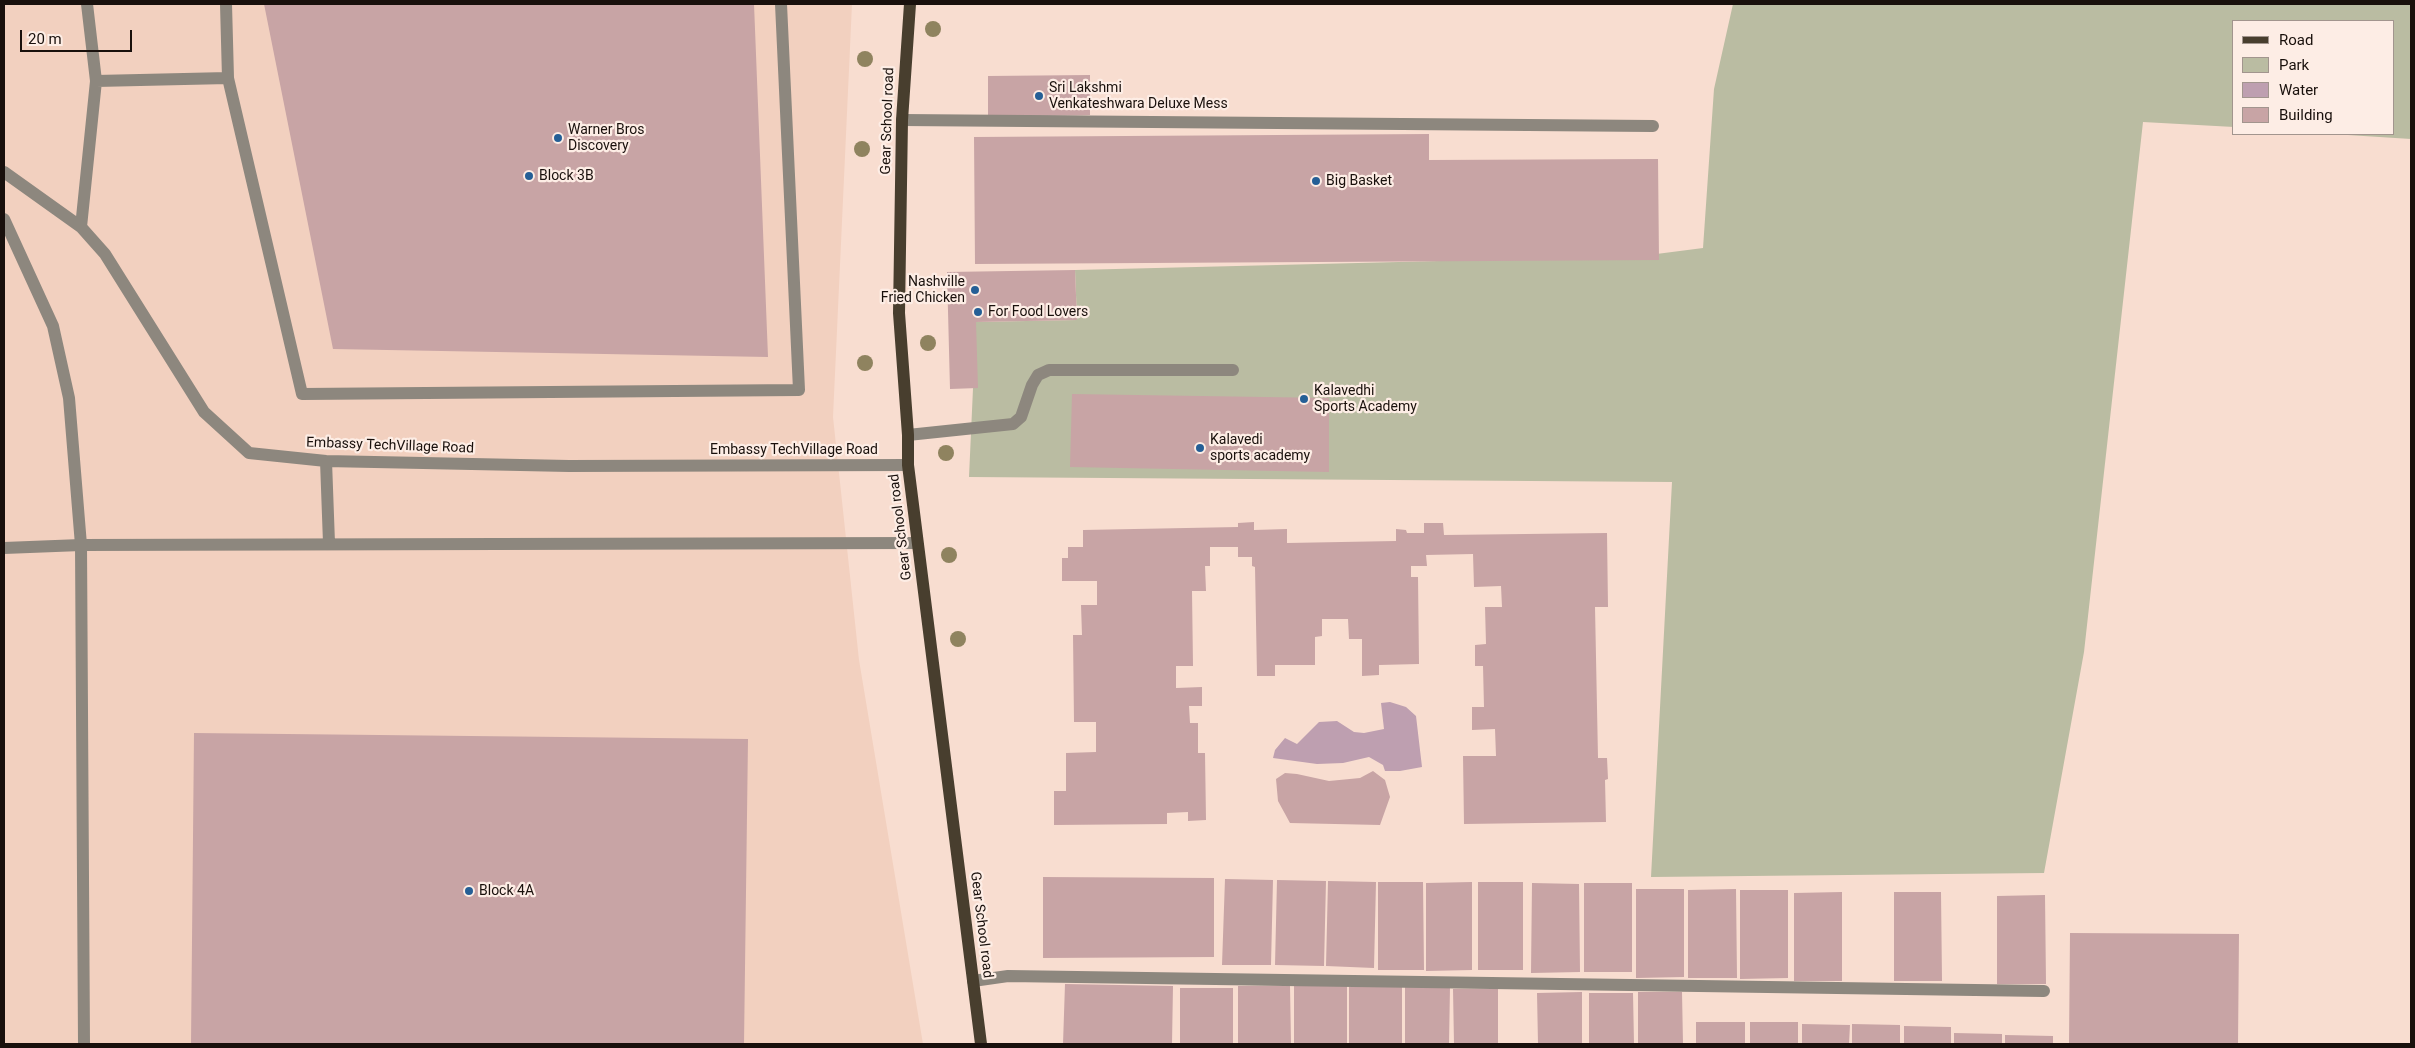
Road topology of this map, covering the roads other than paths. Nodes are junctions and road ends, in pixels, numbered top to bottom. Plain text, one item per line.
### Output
1 (87, 4) edge
2 (226, 4) edge
3 (781, 4) edge
4 (910, 4) edge
5 (228, 78) junction
6 (96, 81) junction
7 (902, 120) junction
8 (1653, 126) dead end
9 (4, 172) edge
10 (4, 219) edge
11 (81, 226) junction
12 (1233, 370) dead end
13 (908, 435) junction
14 (326, 461) junction
15 (908, 465) junction
16 (329, 543) junction
17 (917, 543) junction
18 (81, 544) junction
19 (4, 548) edge
20 (972, 981) junction
21 (2044, 991) dead end
22 (84, 1044) edge
23 (981, 1044) edge

1 - 6 street
2 - 5 street
3 - 5 street
4 - 7 main road, Gear School road
5 - 6 street
6 - 11 street
7 - 8 street
7 - 13 main road, Gear School road
9 - 11 street, Embassy TechVillage Road
10 - 18 street
11 - 14 street, Embassy TechVillage Road
12 - 13 street
13 - 15 main road, Gear School road
14 - 15 street, Embassy TechVillage Road
14 - 16 street
15 - 17 main road, Gear School road
16 - 17 street
16 - 18 street
17 - 20 main road, Gear School road
18 - 19 street
18 - 22 street
20 - 21 street
20 - 23 main road, Gear School road

